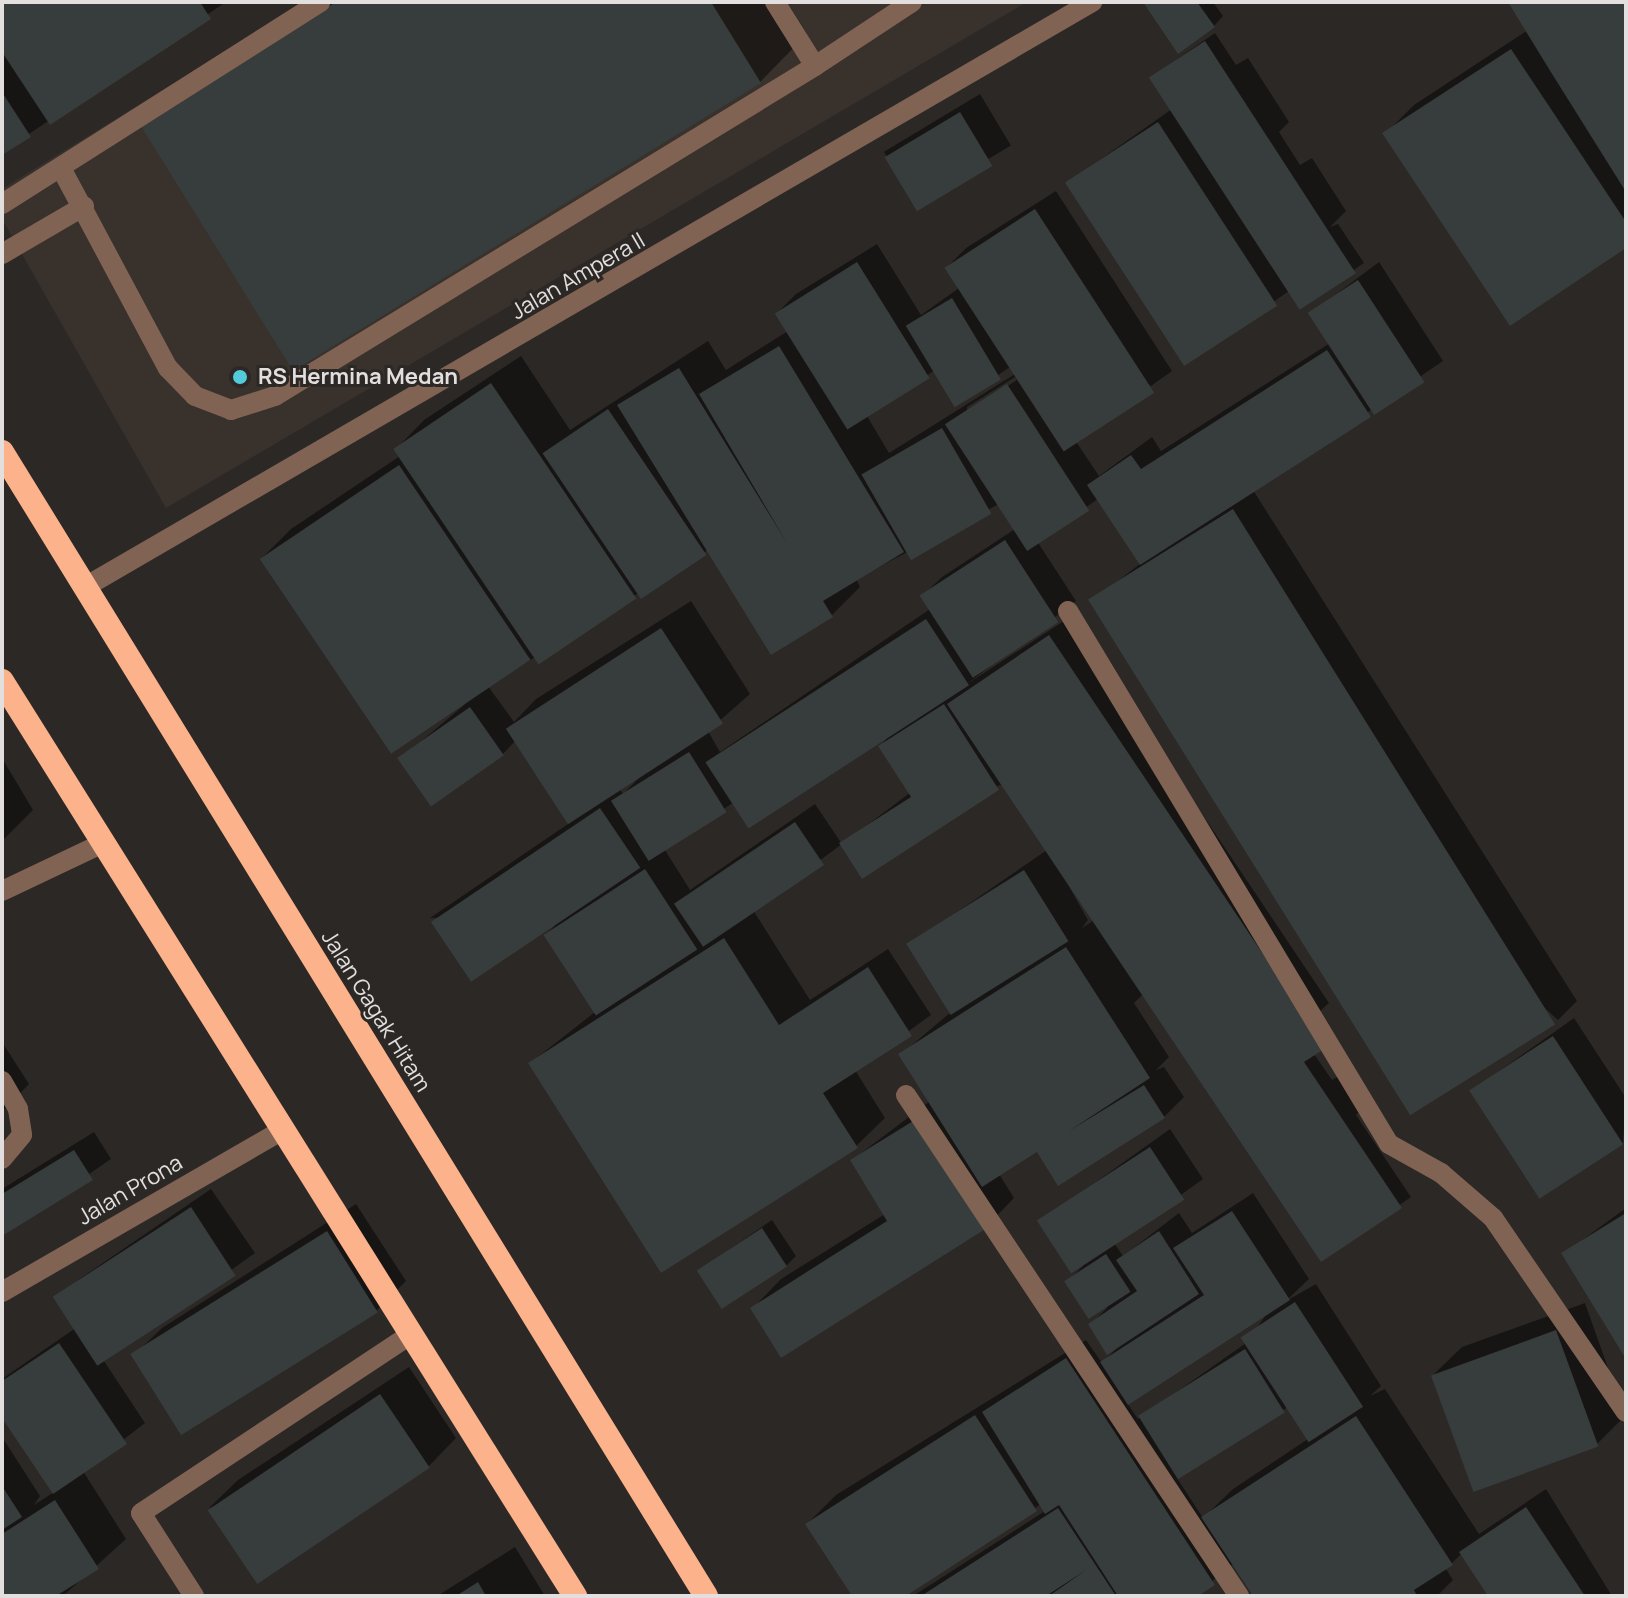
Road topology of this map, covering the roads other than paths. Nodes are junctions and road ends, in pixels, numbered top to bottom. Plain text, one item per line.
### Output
1 (320, 2) edge
2 (775, 2) edge
3 (912, 2) edge
4 (1092, 2) edge
5 (815, 66) junction
6 (61, 168) junction
7 (2, 204) edge
8 (84, 206) junction
9 (2, 254) edge
10 (2, 452) edge
11 (85, 587) junction
12 (1068, 611) dead end
13 (2, 681) edge
14 (103, 843) junction
15 (2, 891) edge
16 (2, 1081) edge
17 (906, 1095) dead end
18 (283, 1130) junction
19 (2, 1159) edge
20 (2, 1292) edge
21 (411, 1334) junction
22 (1626, 1412) edge
23 (194, 1596) edge
24 (575, 1596) edge
25 (706, 1596) edge
26 (1239, 1596) edge

1 - 6 street
2 - 5 street
3 - 5 street
4 - 11 street, Jalan Ampera II
5 - 8 street
6 - 7 street
6 - 8 street
8 - 9 street
10 - 11 highway, Jalan Gagak Hitam
11 - 25 highway, Jalan Gagak Hitam
12 - 22 street
13 - 14 highway
14 - 15 street
14 - 18 highway
16 - 19 street
17 - 26 street
18 - 20 street, Jalan Prona
18 - 21 highway
21 - 23 street
21 - 24 highway

